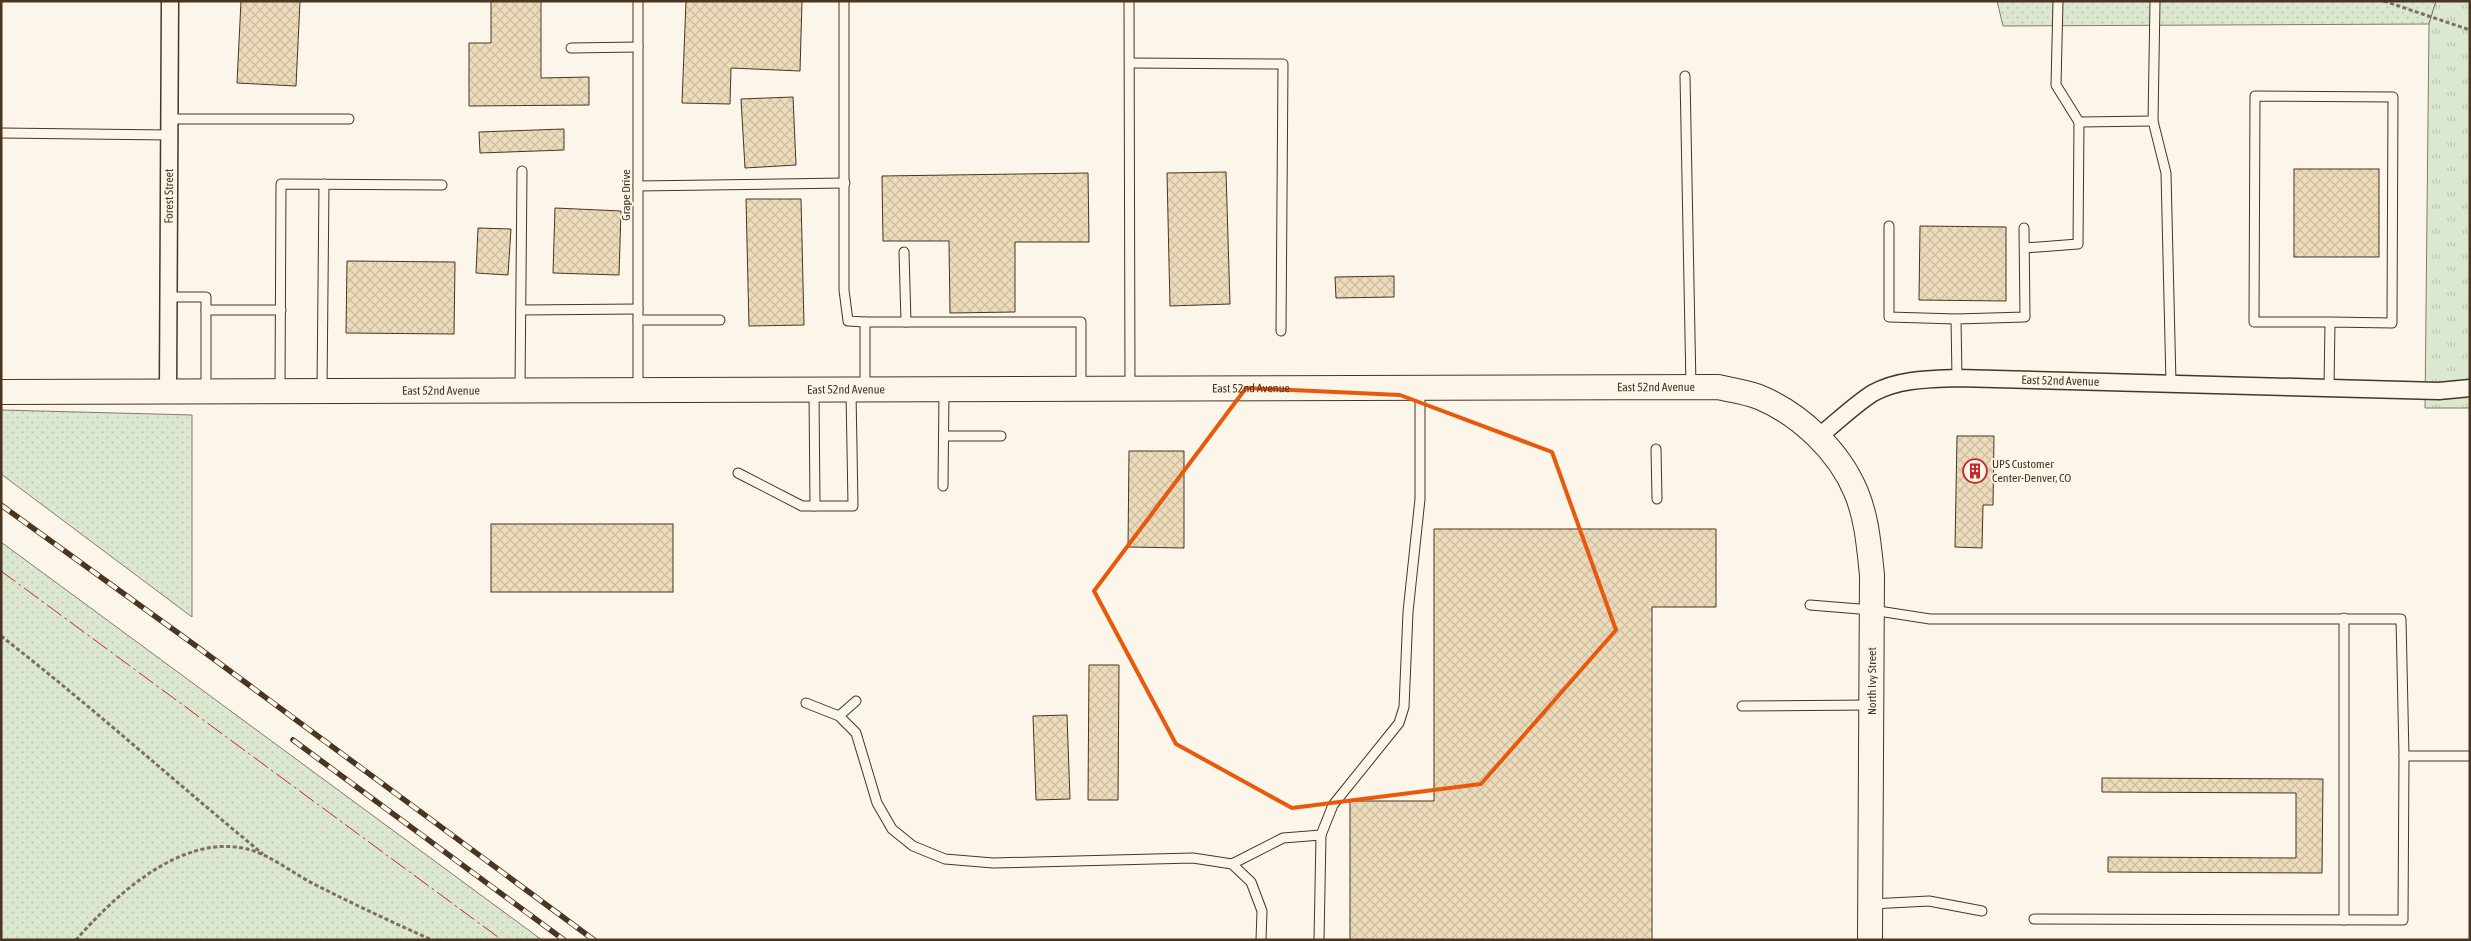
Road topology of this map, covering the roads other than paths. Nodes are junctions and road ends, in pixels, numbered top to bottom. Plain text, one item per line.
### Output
1 (170, 1) edge
2 (638, 1) edge
3 (844, 1) edge
4 (1130, 1) edge
5 (2058, 1) edge
6 (2155, 1) edge
7 (638, 47) junction
8 (571, 48) dead end
9 (1130, 63) junction
10 (1685, 76) dead end
11 (349, 119) dead end
12 (2153, 121) junction
13 (2079, 122) junction
14 (169, 127) junction
15 (1, 133) edge
16 (522, 171) dead end
17 (844, 183) junction
18 (324, 184) junction
19 (442, 185) dead end
20 (638, 186) junction
21 (1889, 226) dead end
22 (2024, 228) dead end
23 (2025, 248) junction
24 (904, 252) dead end
25 (168, 297) junction
26 (206, 310) junction
27 (281, 310) junction
28 (521, 310) junction
29 (638, 310) junction
30 (1956, 319) junction
31 (638, 320) junction
32 (720, 320) dead end
33 (865, 322) junction
34 (906, 322) junction
35 (2330, 322) junction
36 (1281, 331) dead end
37 (1957, 378) junction
38 (2171, 383) junction
39 (1691, 387) junction
40 (944, 388) junction
41 (1081, 388) junction
42 (1130, 388) junction
43 (1420, 388) junction
44 (2329, 388) junction
45 (2470, 388) edge
46 (814, 389) junction
47 (858, 389) junction
48 (520, 390) junction
49 (638, 390) junction
50 (168, 391) junction
51 (206, 391) junction
52 (280, 391) junction
53 (322, 391) junction
54 (1, 392) edge
55 (944, 436) junction
56 (1001, 436) dead end
57 (1818, 437) junction
58 (1656, 449) dead end
59 (738, 473) dead end
60 (943, 486) dead end
61 (1657, 498) dead end
62 (816, 506) junction
63 (1810, 606) dead end
64 (1872, 610) junction
65 (2344, 618) junction
66 (856, 701) dead end
67 (806, 703) dead end
68 (1871, 705) junction
69 (1742, 706) dead end
70 (839, 716) junction
71 (2404, 756) junction
72 (2470, 756) edge
73 (1321, 835) junction
74 (1232, 864) junction
75 (1870, 904) junction
76 (1982, 911) dead end
77 (2034, 919) dead end
78 (2344, 920) junction
79 (1260, 940) edge
80 (1320, 940) edge
81 (1870, 940) edge

1 - 14 street, Forest Street
2 - 7 lane, Grape Drive
3 - 17 lane
4 - 9 lane
5 - 13 lane
6 - 12 lane
7 - 8 lane
7 - 20 lane, Grape Drive
9 - 36 lane
9 - 42 lane
10 - 39 lane
11 - 14 lane
12 - 13 lane
12 - 38 lane
13 - 23 lane
14 - 15 lane
14 - 25 street, Forest Street
16 - 28 lane
17 - 20 lane
17 - 33 lane
18 - 19 lane
18 - 27 lane
18 - 53 lane
20 - 29 lane, Grape Drive
21 - 30 lane
22 - 23 lane
23 - 30 lane
24 - 34 lane
25 - 26 lane
25 - 50 street, Forest Street
26 - 27 lane
26 - 51 lane
27 - 52 lane
28 - 29 lane
28 - 48 lane
29 - 31 lane, Grape Drive
30 - 37 lane
31 - 32 lane
31 - 49 lane, Grape Drive
33 - 34 lane
33 - 47 lane
34 - 41 lane
35 - 35 lane
35 - 44 lane
37 - 38 street, East 52nd Avenue
37 - 57 street, East 52nd Avenue
38 - 44 street, East 52nd Avenue
39 - 43 street, East 52nd Avenue
39 - 57 street, East 52nd Avenue
40 - 41 street, East 52nd Avenue
40 - 47 street, East 52nd Avenue
40 - 55 lane
41 - 42 street, East 52nd Avenue
42 - 43 street, East 52nd Avenue
43 - 73 lane
44 - 45 street, East 52nd Avenue
46 - 47 street, East 52nd Avenue
46 - 49 street, East 52nd Avenue
46 - 62 lane
47 - 62 lane
48 - 49 street, East 52nd Avenue
48 - 53 street, East 52nd Avenue
50 - 51 street, East 52nd Avenue
50 - 54 street, East 52nd Avenue
51 - 52 street, East 52nd Avenue
52 - 53 street, East 52nd Avenue
55 - 56 lane
55 - 60 lane
57 - 64 street, North Ivy Street
58 - 61 lane
59 - 62 lane
63 - 64 lane
64 - 65 lane
64 - 68 street, North Ivy Street
65 - 71 lane
65 - 78 lane
66 - 70 lane
67 - 70 lane
68 - 69 lane
68 - 75 street, North Ivy Street
70 - 74 lane
71 - 72 lane
71 - 78 lane
73 - 74 lane
73 - 80 lane
74 - 79 lane
75 - 76 lane
75 - 81 street, North Ivy Street
77 - 78 lane

